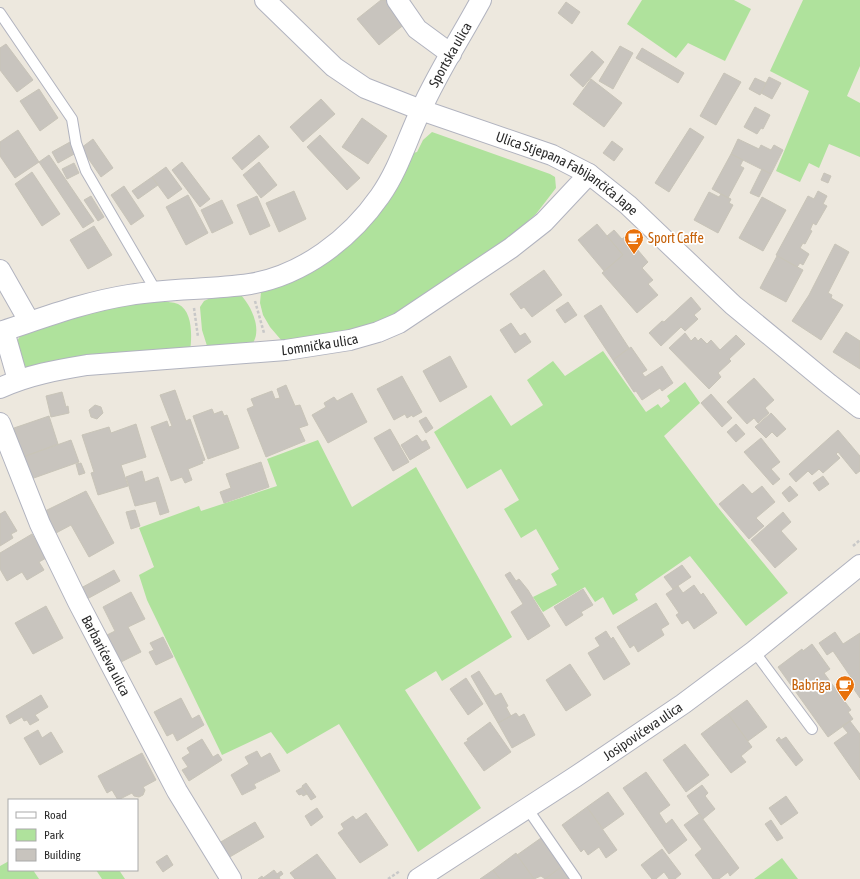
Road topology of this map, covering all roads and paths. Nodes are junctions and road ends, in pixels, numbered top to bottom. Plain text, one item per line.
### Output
1 (265, 0) edge
2 (397, 0) edge
3 (480, 0) edge
4 (0, 13) edge
5 (451, 54) junction
6 (421, 110) junction
7 (588, 174) junction
8 (0, 270) edge
9 (250, 284) junction
10 (191, 288) junction
11 (156, 291) junction
12 (29, 321) junction
13 (2, 331) edge
14 (268, 351) junction
15 (200, 357) junction
16 (18, 380) junction
17 (0, 388) edge
18 (860, 408) edge
19 (0, 423) edge
20 (859, 565) edge
21 (754, 650) junction
22 (812, 728) dead end
23 (527, 808) junction
24 (231, 879) edge
25 (418, 879) edge
26 (576, 879) edge

1 - 6 street, Ulica Stjepana Fabijančića Jape
2 - 5 street
3 - 5 street, Sportska ulica
4 - 11 lane
5 - 6 street, Sportska ulica
6 - 7 street, Ulica Stjepana Fabijančića Jape
6 - 9 street
7 - 14 street, Lomnička ulica
7 - 18 street, Ulica Stjepana Fabijančića Jape
8 - 12 street
9 - 10 street
9 - 14 path
10 - 11 street
10 - 15 path
11 - 12 street
12 - 13 street
13 - 16 street
14 - 15 street, Lomnička ulica
15 - 16 street, Lomnička ulica
16 - 17 street, Lomnička ulica
19 - 24 street, Barbarićeva ulica
20 - 21 street, Josipovićeva ulica
21 - 22 lane
21 - 23 street, Josipovićeva ulica
23 - 25 street, Josipovićeva ulica
23 - 26 lane

